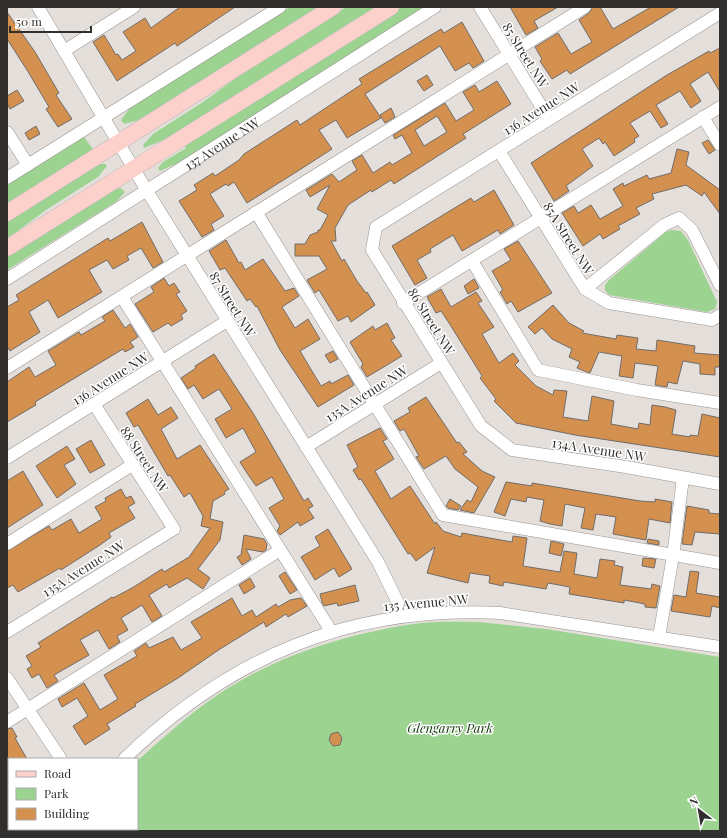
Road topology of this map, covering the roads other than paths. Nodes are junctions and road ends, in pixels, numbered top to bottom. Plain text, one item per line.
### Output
1 (38, 7) edge
2 (134, 7) edge
3 (280, 7) edge
4 (333, 7) edge
5 (391, 7) edge
6 (435, 7) edge
7 (480, 7) edge
8 (585, 7) edge
9 (720, 13) edge
10 (64, 51) junction
11 (509, 54) junction
12 (720, 106) edge
13 (105, 118) junction
14 (703, 118) junction
15 (549, 119) junction
16 (7, 132) edge
17 (119, 142) junction
18 (720, 145) edge
19 (498, 151) junction
20 (28, 165) junction
21 (134, 168) junction
22 (7, 178) edge
23 (147, 191) junction
24 (256, 212) junction
25 (7, 213) edge
26 (540, 218) junction
27 (376, 227) joint
28 (7, 248) edge
29 (187, 255) junction
30 (472, 261) junction
31 (7, 279) edge
32 (720, 285) edge
33 (585, 289) junction
34 (122, 296) junction
35 (404, 303) junction
36 (716, 317) edge
37 (227, 320) junction
38 (163, 361) junction
39 (441, 362) junction
40 (7, 368) edge
41 (720, 403) edge
42 (94, 404) junction
43 (375, 404) junction
44 (481, 426) joint
45 (306, 447) junction
46 (7, 458) edge
47 (132, 465) junction
48 (683, 478) junction
49 (720, 484) edge
50 (174, 529) joint
51 (7, 544) edge
52 (280, 550) junction
53 (674, 556) junction
54 (720, 563) edge
55 (404, 615) junction
56 (331, 631) junction
57 (7, 632) edge
58 (659, 637) junction
59 (720, 647) edge
60 (7, 678) edge
61 (28, 708) junction
62 (7, 722) edge
63 (60, 758) edge
64 (125, 758) edge

1 - 10 street, 87 Street NW
2 - 10 street
3 - 13 street
4 - 17 main road
5 - 21 main road, 137 Avenue NW
6 - 23 street, 137 Avenue NW
7 - 11 street, 85 Street NW
8 - 11 street
9 - 15 street, 136 Avenue NW
10 - 13 street, 87 Street NW
11 - 15 street, 85 Street NW
11 - 24 street
12 - 14 street
13 - 17 street, 87 Street NW
13 - 20 street
14 - 18 street
14 - 26 street
15 - 19 street, 136 Avenue NW
16 - 20 street
17 - 21 street, 87 Street NW
17 - 25 main road
19 - 26 street, 85A Street NW
19 - 27 street, 136 Avenue NW
20 - 22 street
21 - 23 street, 87 Street NW
21 - 28 main road, 137 Avenue NW
23 - 29 street, 87 Street NW
23 - 31 street, 137 Avenue NW
24 - 29 street
24 - 43 street
26 - 30 street
26 - 33 street, 85A Street NW
27 - 35 street, 86 Street NW
29 - 34 street
29 - 37 street, 87 Street NW
30 - 35 street
30 - 41 street
32 - 33 street
33 - 36 street, 85A Street NW
34 - 38 street
34 - 40 street
35 - 39 street, 86 Street NW
37 - 38 street, 136 Avenue NW
37 - 45 street, 87 Street NW
38 - 42 street, 136 Avenue NW
38 - 52 street
39 - 43 street, 135A Avenue NW
39 - 44 street, 86 Street NW
42 - 46 street, 136 Avenue NW
42 - 47 street, 88 Street NW
43 - 45 street, 135A Avenue NW
43 - 53 street
44 - 48 street, 134A Avenue NW
45 - 55 street, 87 Street NW
47 - 50 street, 88 Street NW
47 - 51 street
48 - 49 street, 134A Avenue NW
48 - 53 street
50 - 57 street, 135A Avenue NW
52 - 56 street
52 - 61 street
53 - 54 street
53 - 58 street
55 - 56 street, 135 Avenue NW
55 - 58 street, 135 Avenue NW
56 - 64 street, 135 Avenue NW
58 - 59 street, 135 Avenue NW
60 - 61 street
61 - 62 street
61 - 63 street

